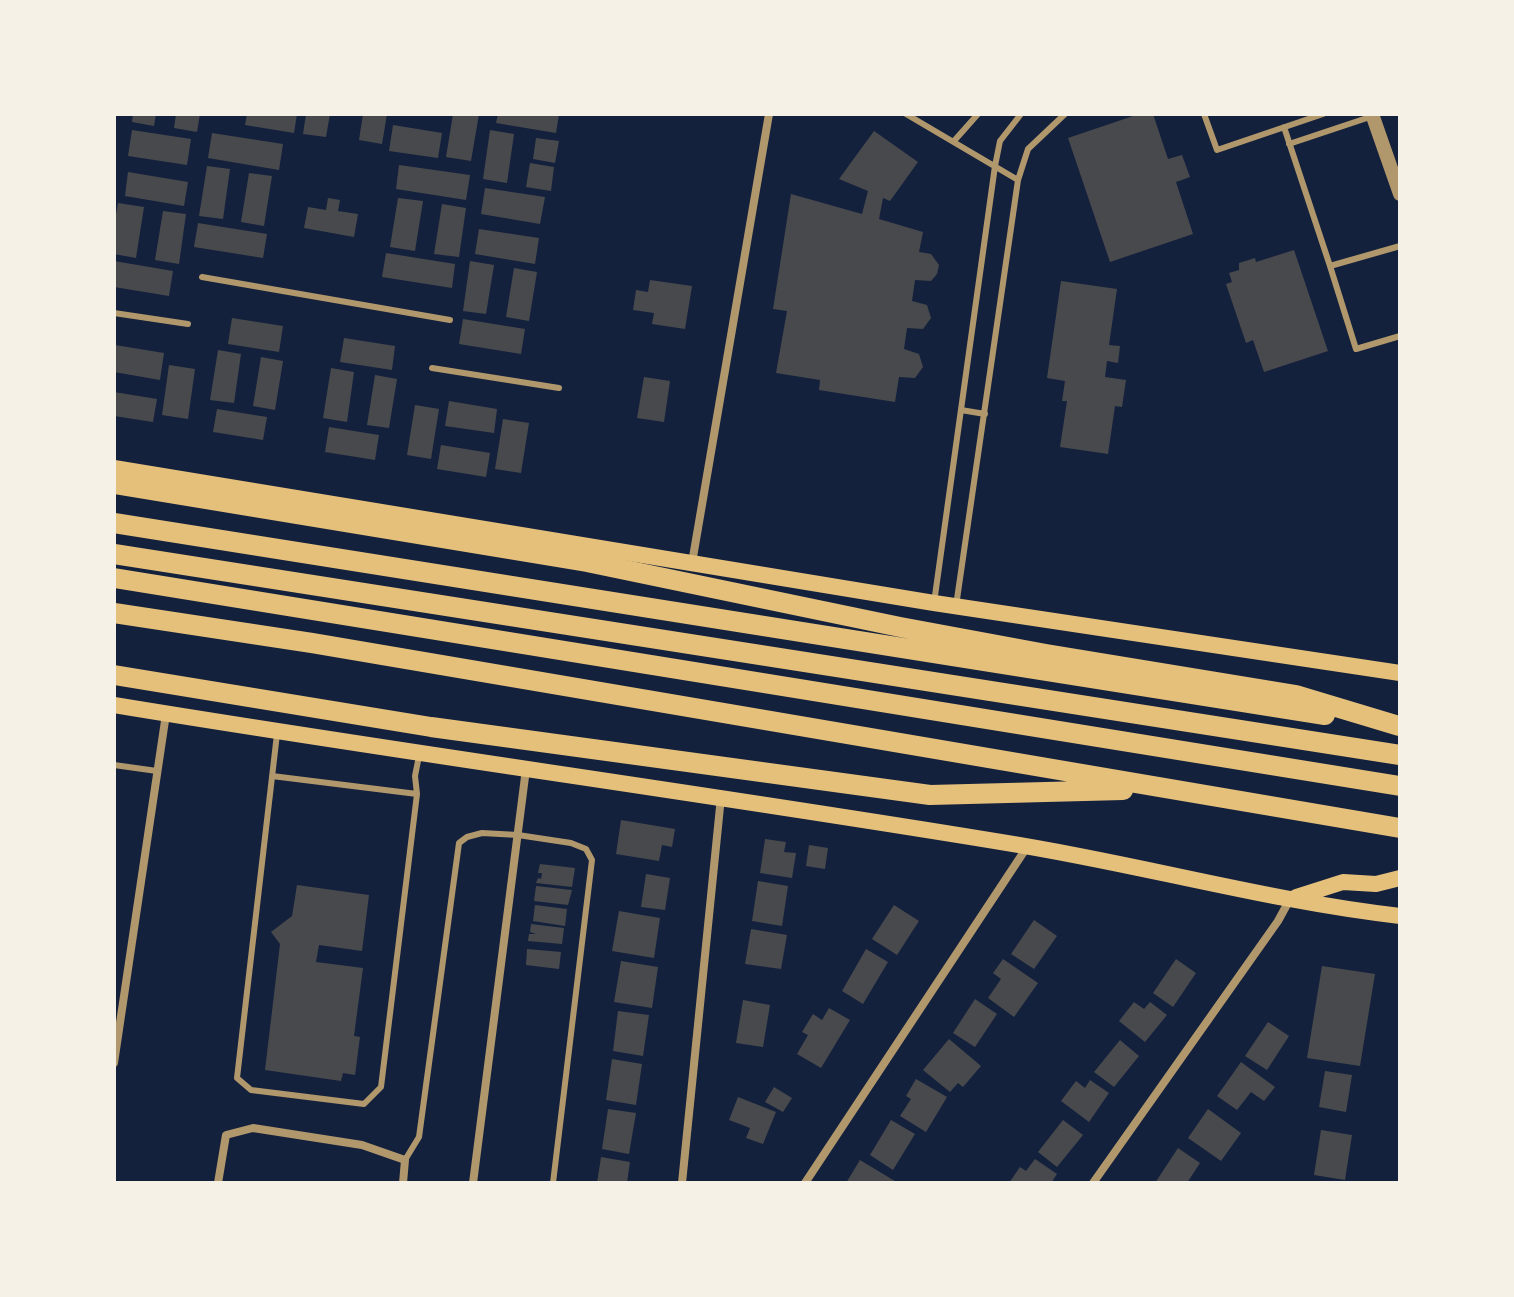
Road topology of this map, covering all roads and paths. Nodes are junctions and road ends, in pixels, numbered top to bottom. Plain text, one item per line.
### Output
1 (769, 114) edge
2 (906, 114) edge
3 (978, 114) edge
4 (1021, 114) edge
5 (1063, 114) edge
6 (1204, 114) edge
7 (1323, 114) edge
8 (1373, 115) edge
9 (1284, 127) junction
10 (954, 141) junction
11 (1289, 144) junction
12 (995, 166) junction
13 (1018, 180) junction
14 (1400, 194) edge
15 (1400, 246) edge
16 (1330, 266) junction
17 (202, 277) dead end
18 (114, 313) edge
19 (450, 320) dead end
20 (188, 324) dead end
21 (1400, 336) edge
22 (432, 368) dead end
23 (559, 388) dead end
24 (961, 410) junction
25 (985, 414) junction
26 (114, 468) edge
27 (114, 484) edge
28 (114, 523) edge
29 (114, 554) edge
30 (692, 563) junction
31 (114, 578) edge
32 (934, 603) junction
33 (956, 606) junction
34 (114, 613) edge
35 (1400, 673) edge
36 (114, 675) edge
37 (114, 705) edge
38 (166, 714) junction
39 (1400, 726) edge
40 (277, 730) junction
41 (419, 753) junction
42 (1400, 755) edge
43 (114, 765) edge
44 (526, 769) junction
45 (157, 771) junction
46 (272, 776) junction
47 (1399, 786) edge
48 (1171, 789) junction
49 (417, 794) junction
50 (721, 796) junction
51 (1395, 827) edge
52 (518, 835) junction
53 (1028, 846) junction
54 (1400, 878) edge
55 (1290, 898) junction
56 (1400, 916) edge
57 (114, 1063) edge
58 (405, 1160) junction
59 (218, 1183) edge
60 (403, 1183) edge
61 (473, 1183) edge
62 (553, 1183) edge
63 (682, 1183) edge
64 (805, 1183) edge
65 (1093, 1183) edge

1 - 30 street
2 - 10 lane
3 - 10 lane
4 - 12 lane
5 - 13 lane
6 - 9 lane
7 - 9 lane
8 - 11 lane
8 - 14 street
9 - 11 lane
10 - 12 lane
11 - 16 lane
12 - 13 lane
12 - 24 lane
13 - 25 lane
15 - 16 lane
16 - 21 lane
17 - 19 lane
18 - 20 lane
22 - 23 lane
24 - 25 lane
24 - 32 lane
25 - 33 lane
26 - 30 main road
27 - 39 highway
28 - 39 highway
29 - 42 highway
30 - 32 main road
31 - 47 highway
32 - 33 main road
33 - 35 main road
34 - 48 highway
36 - 48 highway
37 - 38 main road
38 - 40 main road
38 - 45 street
40 - 41 main road
40 - 46 lane
41 - 44 main road
41 - 49 lane
43 - 45 lane
44 - 50 main road
44 - 52 street
45 - 57 street
46 - 49 lane
46 - 49 lane
48 - 51 highway
50 - 53 main road
50 - 63 street
52 - 58 lane
52 - 61 street
52 - 62 lane
53 - 55 main road
53 - 64 street
54 - 55 main road
55 - 56 main road
55 - 65 street
58 - 59 street
58 - 60 street

